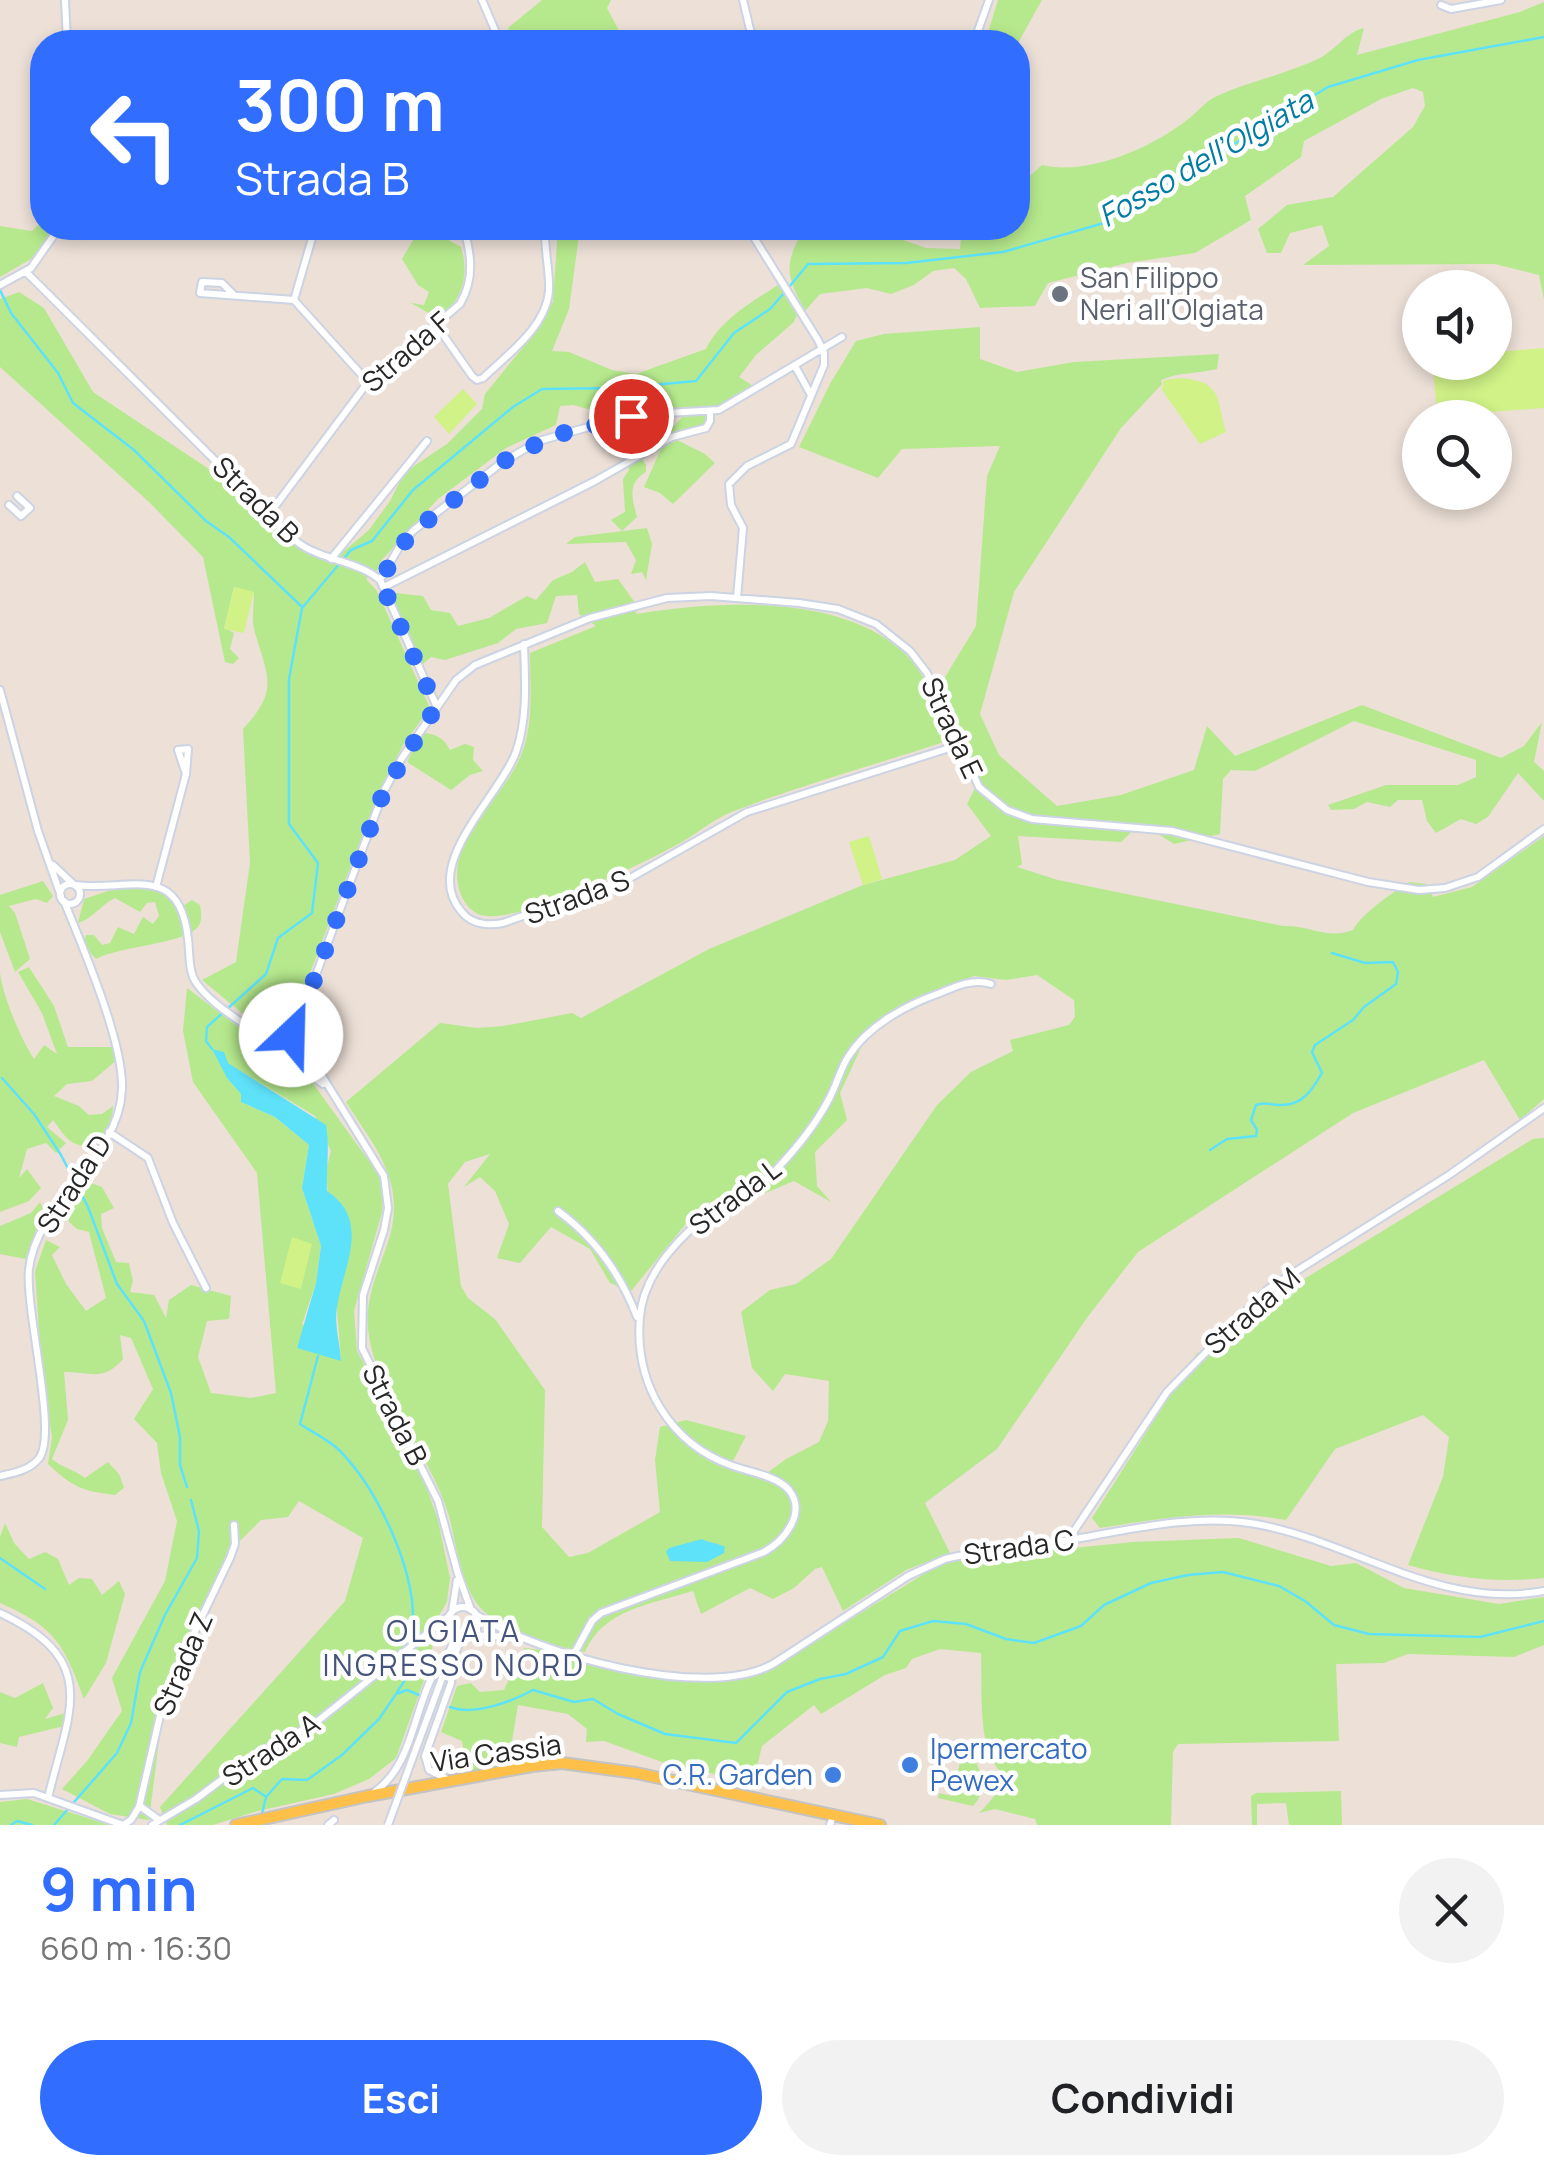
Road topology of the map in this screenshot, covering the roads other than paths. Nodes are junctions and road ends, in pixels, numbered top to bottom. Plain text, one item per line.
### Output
1 (65, 0) edge
2 (482, 0) edge
3 (743, 0) edge
4 (989, 0) edge
5 (1501, 0) edge
6 (1441, 5) dead end
7 (67, 30) edge
8 (495, 30) edge
9 (751, 30) edge
10 (978, 30) edge
11 (50, 240) edge
12 (312, 240) edge
13 (467, 240) edge
14 (545, 240) edge
15 (755, 240) edge
16 (26, 272) junction
17 (0, 285) edge
18 (234, 295) junction
19 (294, 300) junction
20 (437, 326) junction
21 (842, 338) dead end
22 (822, 349) junction
23 (796, 366) junction
24 (368, 382) junction
25 (812, 396) junction
26 (710, 412) junction
27 (428, 441) dead end
28 (18, 496) dead end
29 (8, 505) dead end
30 (270, 513) junction
31 (338, 561) junction
32 (382, 584) junction
33 (738, 598) junction
34 (524, 644) junction
35 (0, 690) edge
36 (436, 707) junction
37 (958, 744) junction
38 (186, 774) dead end
39 (1544, 830) edge
40 (43, 846) junction
41 (74, 884) junction
42 (101, 886) junction
43 (156, 887) junction
44 (62, 898) junction
45 (77, 901) junction
46 (76, 931) junction
47 (991, 984) dead end
48 (303, 1010) junction
49 (261, 1036) junction
50 (285, 1036) junction
51 (303, 1045) junction
52 (276, 1050) junction
53 (292, 1062) junction
54 (332, 1092) junction
55 (1544, 1108) edge
56 (108, 1132) junction
57 (558, 1211) dead end
58 (206, 1288) dead end
59 (640, 1323) junction
60 (0, 1476) edge
61 (234, 1525) dead end
62 (1067, 1541) junction
63 (458, 1574) junction
64 (1544, 1590) edge
65 (473, 1612) junction
66 (0, 1613) edge
67 (451, 1614) junction
68 (433, 1631) junction
69 (459, 1634) junction
70 (518, 1637) junction
71 (574, 1654) junction
72 (448, 1665) junction
73 (455, 1781) junction
74 (0, 1795) edge
75 (368, 1796) junction
76 (48, 1798) junction
77 (140, 1806) junction
78 (160, 1820) junction
79 (832, 1820) edge
80 (243, 1823) edge
81 (124, 1825) edge
82 (152, 1825) edge
83 (388, 1825) edge
84 (880, 1825) edge

1 - 7 street
2 - 8 street
3 - 9 street
4 - 10 street
5 - 6 street
11 - 16 street
12 - 19 street
13 - 20 street, Strada F
14 - 20 street
15 - 22 street
16 - 17 street
16 - 30 street, Strada B
18 - 18 street
18 - 19 street
19 - 24 street
20 - 24 street, Strada F
21 - 22 street
22 - 23 street
22 - 25 street
23 - 25 street
23 - 26 street
24 - 30 street, Strada F
25 - 33 street
26 - 32 street
26 - 32 street
27 - 31 street
28 - 29 street
30 - 31 street, Strada B
31 - 32 street, Strada B
32 - 36 street
33 - 34 street, Strada E
33 - 37 street, Strada E
34 - 36 street, Strada E
34 - 37 street, Strada S
35 - 40 street, Strada D
36 - 48 street
37 - 39 street, Strada E
38 - 43 street
40 - 41 street, Strada D
40 - 44 street, Strada D
41 - 42 street
41 - 44 street
41 - 45 street, Strada D
42 - 43 street
42 - 45 street
43 - 49 street
44 - 45 street
44 - 46 street, Strada D
45 - 46 street, Strada D
46 - 56 street, Strada D
47 - 59 street, Strada L
48 - 50 street
48 - 51 street
49 - 50 street
49 - 52 street
50 - 51 street
50 - 52 street
51 - 53 street
51 - 54 street, Strada B
52 - 53 street
53 - 54 street, Strada B
54 - 63 street, Strada B
55 - 62 street, Strada M
56 - 58 street
56 - 60 street, Strada D
57 - 59 street
59 - 71 street, Strada L
61 - 77 street, Strada Z
62 - 64 street, Strada C
62 - 71 street, Strada C
63 - 65 street, Strada B
63 - 67 street, Strada B
65 - 67 street
65 - 69 street
65 - 70 street, Strada C
66 - 76 street
67 - 68 street, Strada A
67 - 69 street, Strada B
68 - 69 street
68 - 78 street, Strada A
69 - 70 street, Strada C
69 - 72 street
70 - 71 street, Strada C
72 - 73 street
72 - 75 street
72 - 83 street, bridge
73 - 75 main road, Via Cassia
73 - 79 main road, Via Cassia
74 - 76 street
75 - 80 main road, Via Cassia
76 - 81 street
77 - 78 street
77 - 81 street, Strada Z
78 - 82 street, Strada A
79 - 84 main road, Via Cassia

